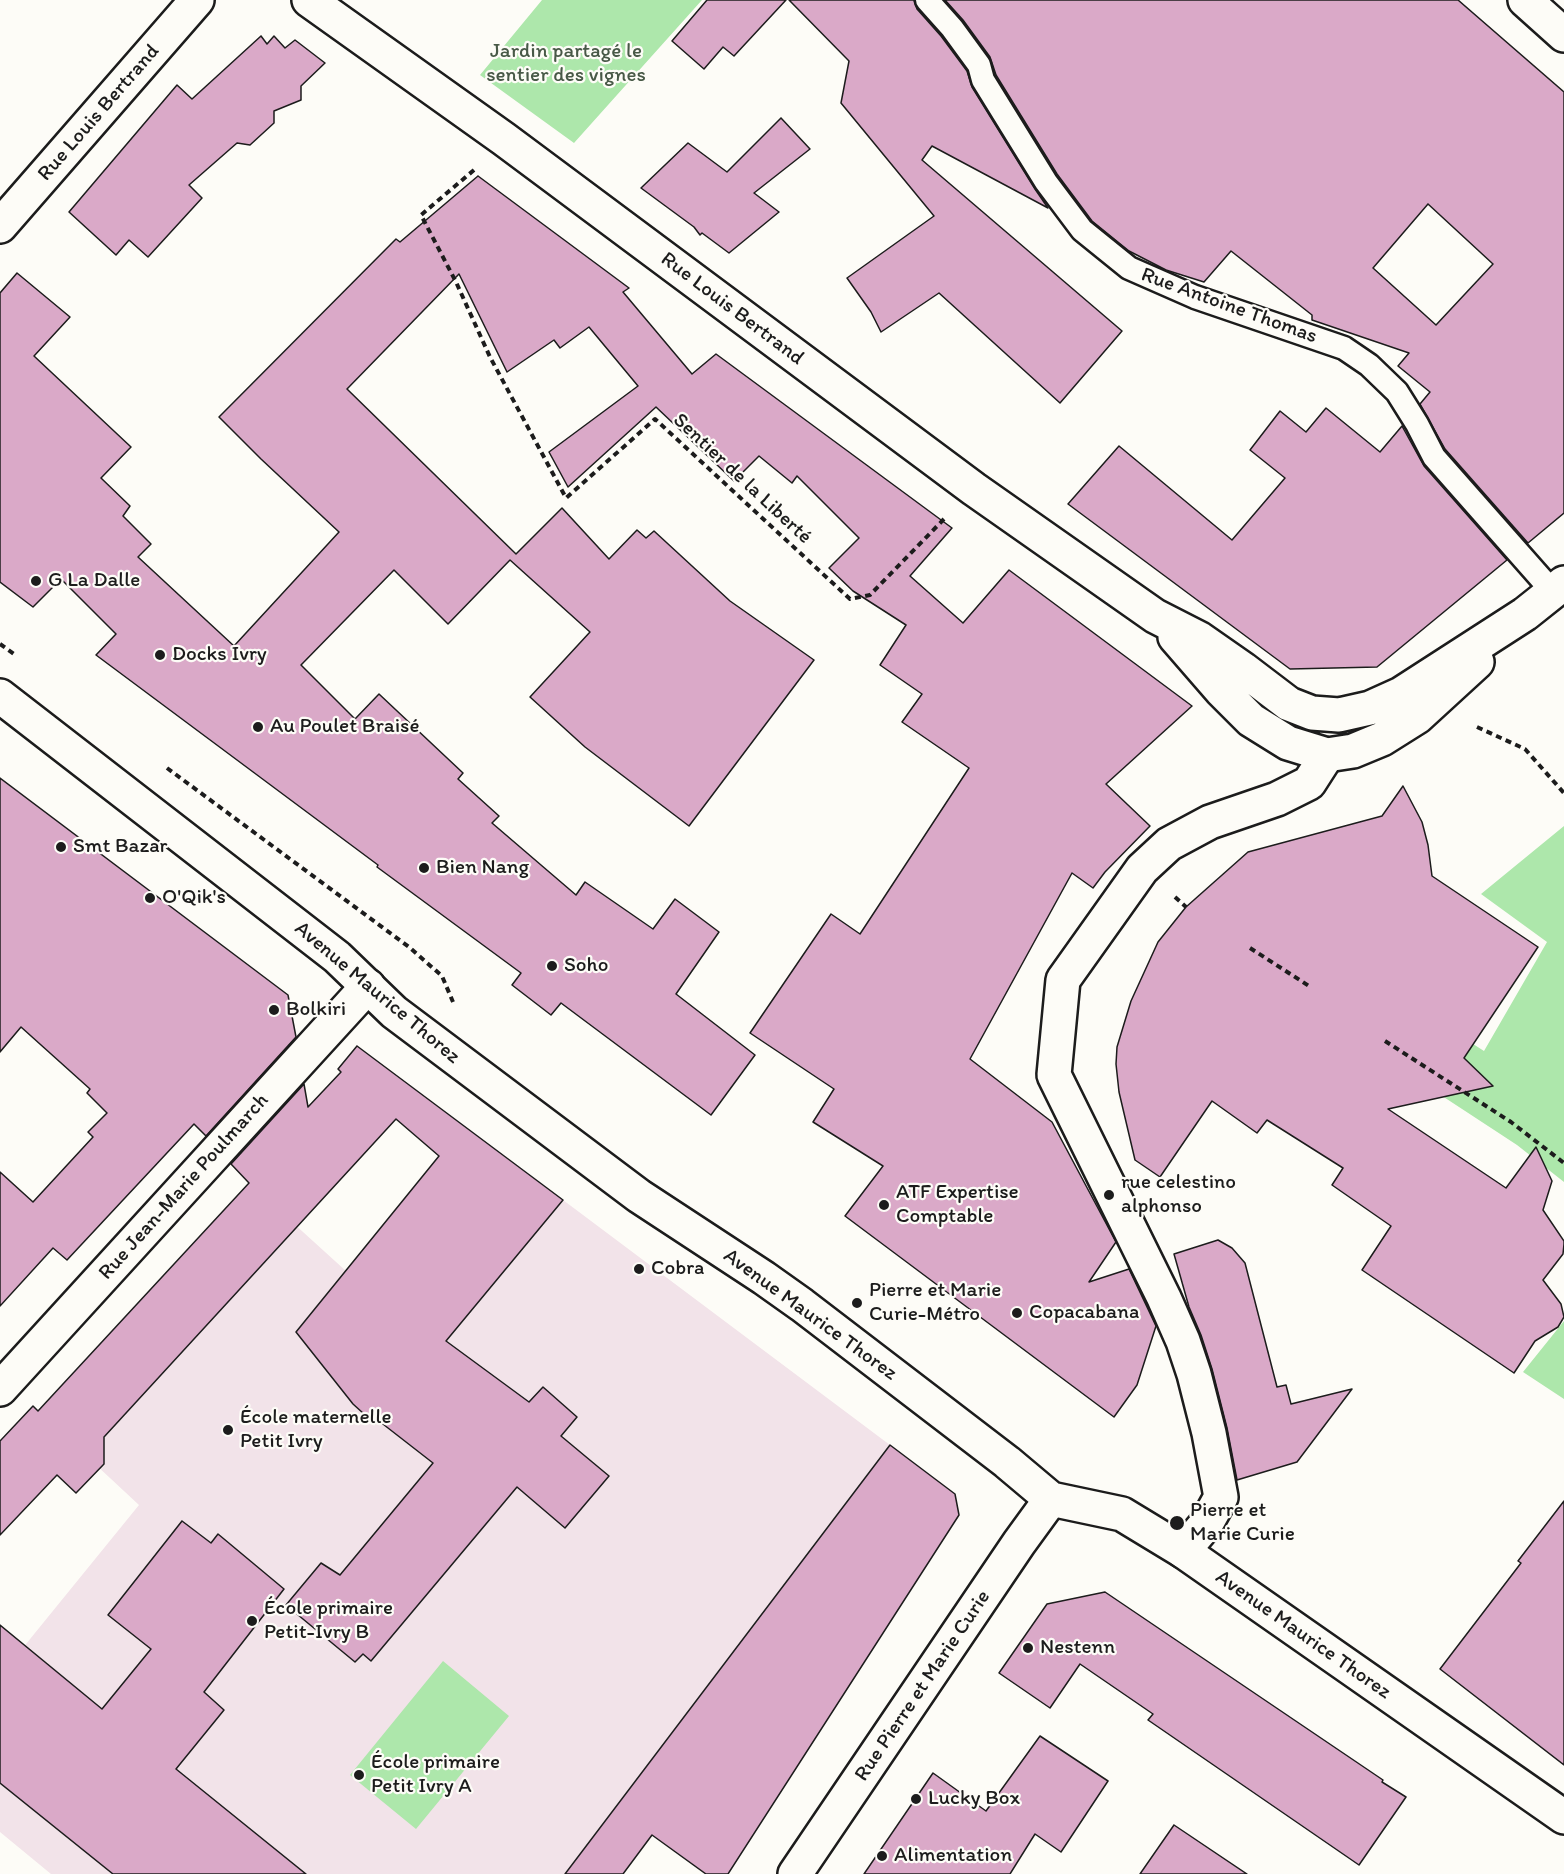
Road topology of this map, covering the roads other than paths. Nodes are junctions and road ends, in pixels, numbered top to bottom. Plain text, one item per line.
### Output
1 (197, 0) edge
2 (309, 0) edge
3 (927, 0) edge
4 (1525, 0) edge
5 (1564, 35) edge
6 (0, 226) edge
7 (1559, 587) edge
8 (1525, 614) junction
9 (1155, 616) junction
10 (0, 696) edge
11 (1327, 755) junction
12 (368, 986) junction
13 (0, 1389) edge
14 (1051, 1499) junction
15 (1183, 1551) junction
16 (1564, 1817) edge
17 (795, 1874) edge

1 - 6 main road, Rue Louis Bertrand
2 - 9 main road, Rue Louis Bertrand
3 - 7 lane, Rue Antoine Thomas
4 - 5 main road
7 - 8 main road, Rue Louis Bertrand
8 - 9 main road, Rue Louis Bertrand
8 - 11 main road, Rue Louis Bertrand
9 - 11 main road, Rue Louis Bertrand
10 - 12 main road, Avenue Maurice Thorez
11 - 15 main road
12 - 13 main road, Rue Jean-Marie Poulmarch
12 - 14 main road, Avenue Maurice Thorez
14 - 15 main road, Avenue Maurice Thorez
14 - 17 main road, Rue Pierre et Marie Curie
15 - 16 main road, Avenue Maurice Thorez

